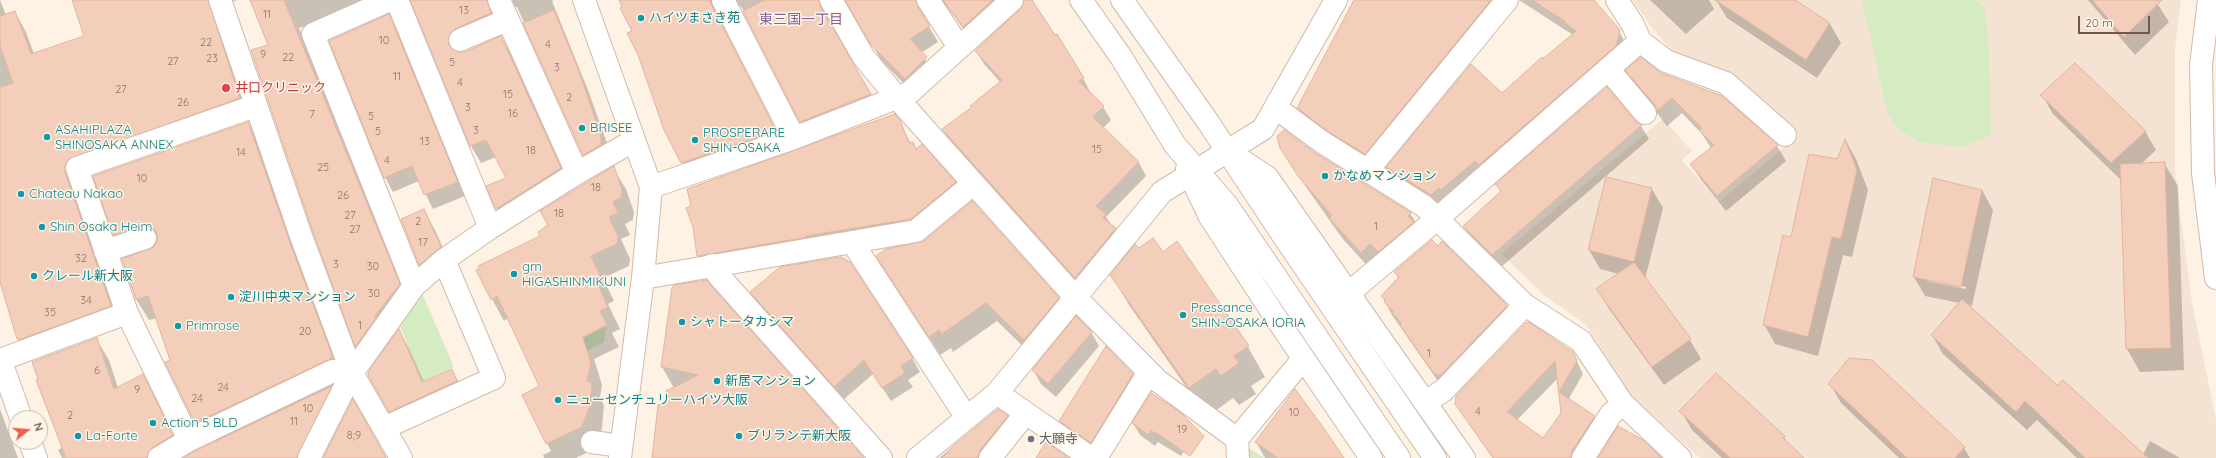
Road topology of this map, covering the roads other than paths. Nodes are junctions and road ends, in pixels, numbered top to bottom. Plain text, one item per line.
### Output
1 (220, 0) edge
2 (390, 0) edge
3 (397, 0) edge
4 (499, 0) edge
5 (584, 0) edge
6 (723, 0) edge
7 (831, 0) edge
8 (928, 0) edge
9 (1012, 0) edge
10 (1081, 0) edge
11 (1122, 0) edge
12 (1336, 0) edge
13 (1507, 0) edge
14 (1617, 0) edge
15 (2209, 0) edge
16 (507, 20) junction
17 (460, 40) dead end
18 (1640, 41) junction
19 (959, 47) junction
20 (1608, 69) junction
21 (898, 99) junction
22 (255, 106) junction
23 (1276, 108) junction
24 (1645, 113) dead end
25 (1785, 135) dead end
26 (794, 138) junction
27 (633, 140) junction
28 (1229, 152) junction
29 (1367, 171) junction
30 (577, 173) junction
31 (1194, 173) junction
32 (973, 184) junction
33 (651, 187) junction
34 (1438, 218) junction
35 (490, 228) junction
36 (145, 238) dead end
37 (852, 242) junction
38 (105, 251) junction
39 (444, 260) junction
40 (712, 265) junction
41 (643, 278) junction
42 (2216, 278) edge
43 (414, 286) junction
44 (1350, 292) junction
45 (1076, 298) junction
46 (1525, 305) junction
47 (127, 313) junction
48 (1303, 359) junction
49 (0, 360) edge
50 (1149, 372) junction
51 (352, 373) junction
52 (997, 393) junction
53 (1426, 402) junction
54 (1623, 404) junction
55 (18, 410) edge
56 (1026, 413) junction
57 (967, 418) junction
58 (384, 428) junction
59 (189, 440) junction
60 (592, 442) dead end
61 (1237, 448) edge
62 (621, 452) edge
63 (167, 456) edge
64 (1678, 457) edge
65 (309, 458) edge
66 (401, 458) edge
67 (881, 458) edge
68 (918, 458) edge
69 (990, 458) edge
70 (1090, 458) edge
71 (1096, 458) edge
72 (1371, 458) edge
73 (1399, 458) edge
74 (1436, 458) edge
75 (1464, 458) edge
76 (1583, 458) edge

1 - 22 street
2 - 43 street
3 - 35 street
4 - 16 street
5 - 27 street
6 - 26 street
7 - 21 street
8 - 19 street
9 - 19 street
10 - 31 street
11 - 28 street
12 - 23 street
13 - 29 street
14 - 18 street
15 - 42 street
16 - 17 street
16 - 30 street
18 - 20 street
18 - 25 street
19 - 21 street
20 - 24 street
20 - 34 street
21 - 26 street
21 - 32 street
22 - 38 street
22 - 51 street
23 - 28 street
23 - 29 street
26 - 33 street
27 - 30 street
27 - 33 street
28 - 31 street
28 - 44 street
28 - 74 street
29 - 34 street
30 - 35 street
31 - 45 street
31 - 48 street
31 - 73 street
32 - 37 street
32 - 45 street
33 - 41 street
34 - 44 street
34 - 46 street
35 - 39 street
36 - 38 street
37 - 40 street
37 - 57 street
38 - 47 street
39 - 43 street
39 - 58 street
40 - 41 street
40 - 67 street
41 - 62 street
43 - 51 street
44 - 53 street
45 - 50 street
45 - 52 street
46 - 53 street
46 - 54 street
47 - 49 street
47 - 59 street
48 - 61 street
48 - 72 street
49 - 55 street
50 - 61 street
50 - 71 street
51 - 58 street
51 - 59 street
51 - 65 street
52 - 56 street
52 - 57 street
53 - 75 street
54 - 64 street
54 - 76 street
56 - 69 street
56 - 70 street
57 - 68 street
58 - 66 street
59 - 63 street
60 - 62 street

